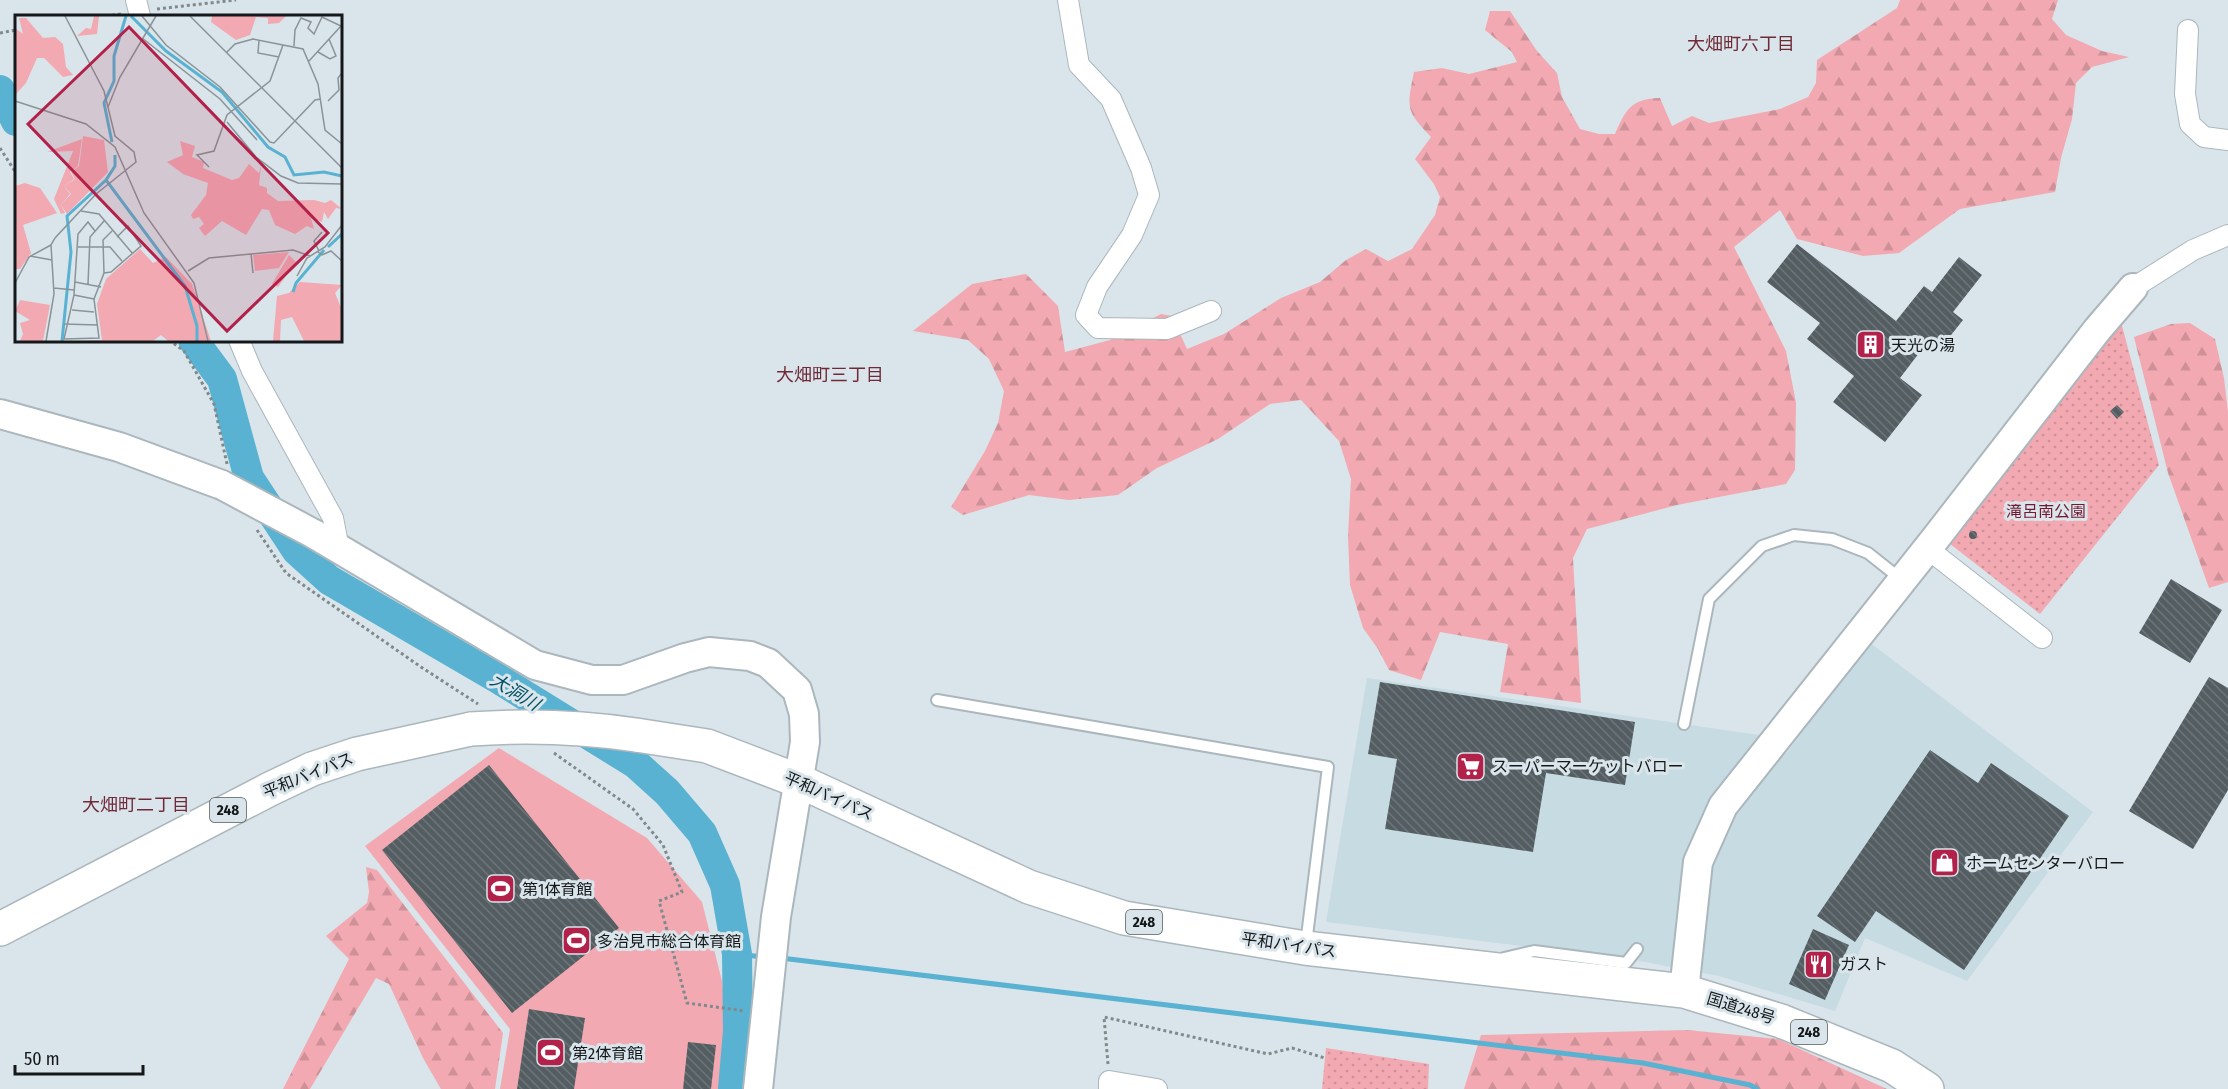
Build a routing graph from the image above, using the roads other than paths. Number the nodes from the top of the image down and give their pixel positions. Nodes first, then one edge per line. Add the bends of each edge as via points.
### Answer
1 (1068, 0) edge
2 (2188, 30) dead end
3 (2228, 140) edge
4 (2228, 235) edge
5 (2133, 288) joint
6 (1211, 311) dead end
7 (240, 342) edge
8 (0, 414) edge
9 (339, 549) junction
10 (1928, 549) junction
11 (1902, 581) junction
12 (2043, 638) dead end
13 (937, 700) dead end
14 (1684, 724) dead end
15 (799, 782) junction
16 (0, 929) edge
17 (1305, 948) junction
18 (1637, 949) dead end
19 (1465, 966) junction
20 (1684, 991) junction
21 (1109, 1085) edge
22 (758, 1089) edge
23 (1157, 1089) edge
24 (1927, 1089) edge

1 - 6 street via 1079,65 1111,99 1149,195 1132,235 1097,287 1086,315 1098,328 1167,329
2 - 3 street via 2185,94 2190,124 2204,136
4 - 5 street via 2193,250
5 - 10 street
7 - 9 street via 333,518
8 - 9 street, bridge via 225,476
9 - 15 street via 535,665 592,680 623,680 708,652 750,656 768,663 797,690 804,714
10 - 11 street
10 - 12 street
11 - 14 lane via 1868,553 1832,539 1794,535 1762,546 1709,599
11 - 20 street via 1723,806 1698,862
13 - 17 lane via 1328,767
15 - 16 highway, 平和バイパス / 248, bridge via 707,746 476,717 312,769
15 - 17 highway, 平和バイパス / 248 via 1029,887 1114,915
15 - 22 street via 776,917
17 - 19 highway, 平和バイパス / 248
18 - 19 lane via 1626,963 1534,951
19 - 20 highway, 平和バイパス / 248
20 - 24 highway, 国道248号 / 248 via 1792,1025 1892,1066
21 - 23 street

